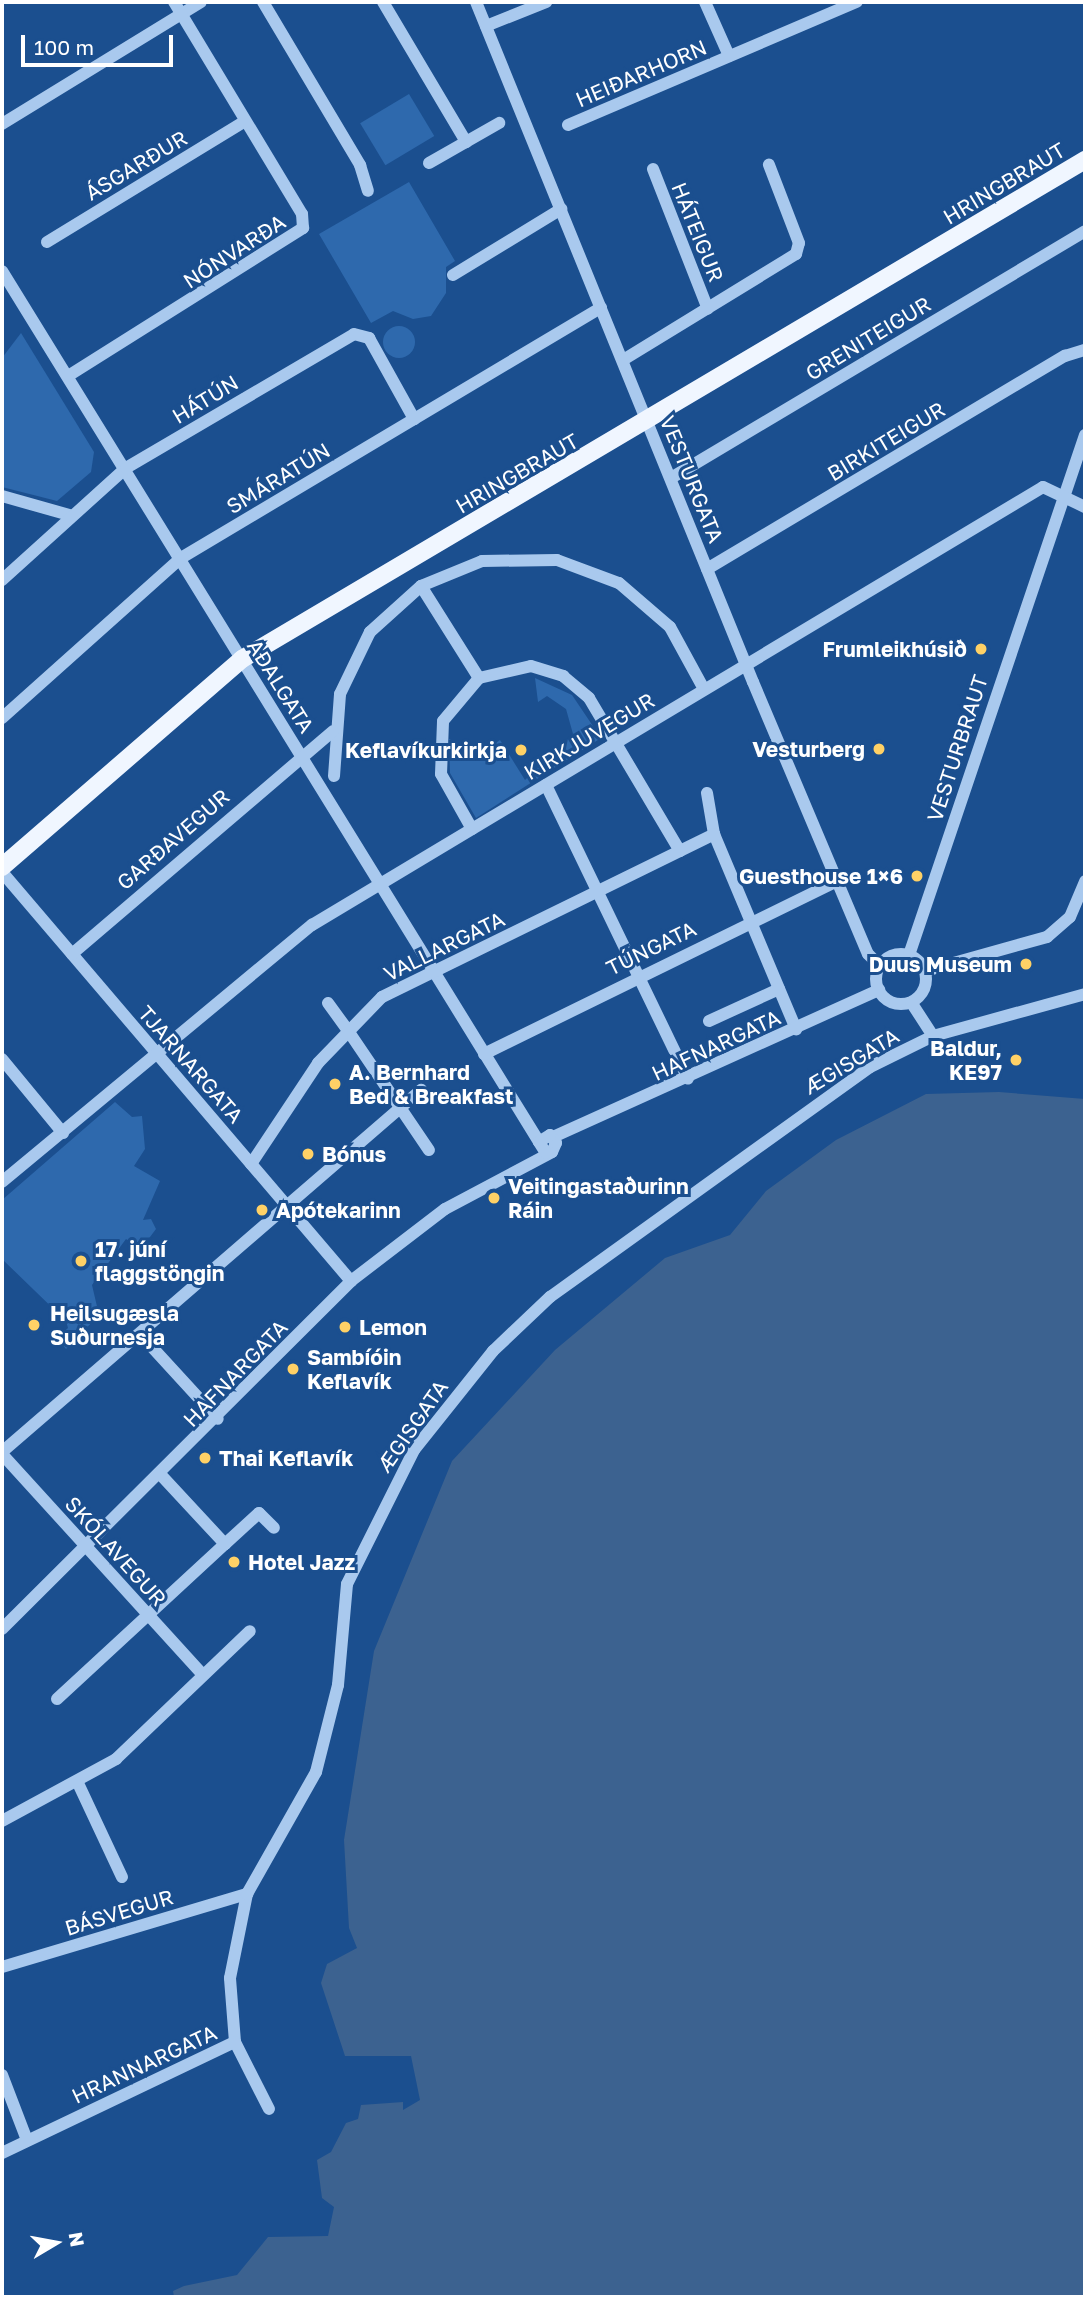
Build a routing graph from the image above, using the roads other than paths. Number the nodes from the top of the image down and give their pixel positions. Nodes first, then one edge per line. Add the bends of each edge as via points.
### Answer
1 (174, 2) edge
2 (201, 2) edge
3 (263, 2) edge
4 (383, 2) edge
5 (476, 2) edge
6 (546, 2) edge
7 (705, 2) edge
8 (857, 2) edge
9 (181, 14) junction
10 (486, 26) junction
11 (729, 57) junction
12 (246, 121) junction
13 (499, 123) dead end
14 (2, 124) edge
15 (568, 125) dead end
16 (466, 142) junction
17 (1085, 160) edge
18 (429, 163) dead end
19 (769, 164) dead end
20 (653, 169) dead end
21 (368, 191) dead end
22 (561, 209) junction
23 (1085, 231) edge
24 (47, 242) dead end
25 (2, 271) edge
26 (453, 275) dead end
27 (13, 288) junction
28 (2, 297) edge
29 (601, 308) junction
30 (708, 309) junction
31 (1085, 350) edge
32 (623, 360) junction
33 (68, 376) junction
34 (414, 419) junction
35 (648, 423) junction
36 (1085, 435) edge
37 (126, 468) junction
38 (671, 478) junction
39 (2, 496) edge
40 (1060, 498) junction
41 (1085, 507) edge
42 (69, 515) junction
43 (181, 558) junction
44 (707, 569) junction
45 (2, 580) edge
46 (421, 586) junction
47 (242, 659) junction
48 (746, 664) junction
49 (479, 678) junction
50 (704, 689) junction
51 (2, 718) edge
52 (333, 731) junction
53 (616, 742) junction
54 (300, 753) junction
55 (334, 776) dead end
56 (545, 785) junction
57 (707, 793) dead end
58 (472, 829) junction
59 (714, 834) junction
60 (680, 851) junction
61 (2, 870) edge
62 (837, 881) junction
63 (1085, 881) edge
64 (380, 884) junction
65 (599, 892) junction
66 (751, 922) junction
67 (72, 954) junction
68 (909, 955) junction
69 (880, 966) junction
70 (432, 969) junction
71 (925, 971) junction
72 (639, 975) junction
73 (779, 989) junction
74 (879, 990) junction
75 (1085, 994) edge
76 (911, 1002) junction
77 (328, 1003) dead end
78 (709, 1021) dead end
79 (796, 1029) junction
80 (349, 1032) junction
81 (933, 1035) junction
82 (484, 1054) junction
83 (159, 1056) junction
84 (2, 1059) edge
85 (688, 1079) junction
86 (421, 1090) dead end
87 (399, 1105) junction
88 (63, 1133) junction
89 (547, 1143) junction
90 (429, 1150) dead end
91 (251, 1164) junction
92 (2, 1182) edge
93 (287, 1206) junction
94 (351, 1281) junction
95 (140, 1334) junction
96 (218, 1419) junction
97 (2, 1453) edge
98 (160, 1474) junction
99 (274, 1528) dead end
100 (225, 1544) junction
101 (88, 1547) junction
102 (148, 1615) junction
103 (2, 1629) edge
104 (250, 1631) dead end
105 (202, 1674) junction
106 (57, 1699) dead end
107 (77, 1781) junction
108 (2, 1821) edge
109 (122, 1877) dead end
110 (247, 1894) junction
111 (2, 1967) edge
112 (235, 2042) junction
113 (2, 2075) edge
114 (269, 2109) dead end
115 (27, 2140) junction
116 (2, 2153) edge

1 - 9 street, NÓNVARÐA
2 - 9 street
3 - 21 street via 360,165
4 - 16 street
5 - 10 street, VESTURGATA
6 - 10 street
7 - 11 street, HEIÐARHORN
8 - 11 street, HEIÐARHORN
9 - 12 street, NÓNVARÐA
9 - 14 street
10 - 22 street, VESTURGATA
11 - 15 street, HEIÐARHORN
12 - 24 street, ÁSGARÐUR
12 - 33 street, NÓNVARÐA via 302,214 301,232
13 - 16 street
16 - 18 street
17 - 35 main road, HRINGBRAUT
19 - 30 street, HÁTEIGUR via 798,250
20 - 30 street, HÁTEIGUR
22 - 26 street
22 - 29 street, VESTURGATA
23 - 38 street, GRENITEIGUR
25 - 27 street, AÐALGATA
27 - 28 street
27 - 33 street, AÐALGATA
29 - 32 street, VESTURGATA
29 - 34 street, SMÁRATÚN
30 - 32 street, HÁTEIGUR
31 - 44 street, BIRKITEIGUR via 1065,356
32 - 35 street, VESTURGATA
33 - 37 street, AÐALGATA
34 - 37 street, HÁTÚN via 369,338 356,333
34 - 43 street, SMÁRATÚN
35 - 38 street, VESTURGATA
35 - 47 main road, HRINGBRAUT
36 - 40 street, VESTURBRAUT
37 - 42 street, HÁTÚN
37 - 43 street, AÐALGATA
38 - 44 street, VESTURGATA
39 - 42 street
40 - 41 street
40 - 48 street, KIRKJUVEGUR via 1043,487
40 - 68 street, VESTURBRAUT
42 - 45 street, HÁTÚN
43 - 47 street, AÐALGATA
43 - 51 street, SMÁRATÚN
44 - 48 street, VESTURGATA
46 - 49 street
46 - 50 street via 500,558 540,557 589,569 659,614
46 - 52 street via 361,646 340,694
47 - 54 street, AÐALGATA
47 - 61 main road, HRINGBRAUT
48 - 50 street, KIRKJUVEGUR
48 - 62 street, VESTURGATA
49 - 53 street via 520,666 563,676 589,698
49 - 58 street via 452,704 438,742 445,783
50 - 53 street, KIRKJUVEGUR
52 - 54 street, GARÐAVEGUR
52 - 55 street
53 - 56 street, KIRKJUVEGUR
53 - 60 street
54 - 64 street, AÐALGATA
54 - 67 street, GARÐAVEGUR
56 - 58 street, KIRKJUVEGUR
56 - 65 street
57 - 59 street
58 - 64 street, KIRKJUVEGUR
59 - 60 street, VALLARGATA
59 - 66 street
60 - 65 street, VALLARGATA
61 - 67 street, TJARNARGATA
62 - 66 street, TÚNGATA
62 - 69 street, VESTURGATA via 868,954
63 - 71 street via 1070,917 1047,937
64 - 70 street, AÐALGATA
64 - 83 street, KIRKJUVEGUR via 312,925
65 - 70 street, VALLARGATA
65 - 72 street
66 - 72 street, TÚNGATA
66 - 73 street
67 - 83 street, TJARNARGATA
68 - 69 street via 895,954
68 - 71 street
69 - 74 street
70 - 80 street, VALLARGATA via 382,997
70 - 82 street, AÐALGATA
71 - 76 street via 923,991
72 - 82 street, TÚNGATA
72 - 85 street
73 - 78 street, HAFNARGATA
73 - 79 street
74 - 76 street via 891,1001
74 - 79 street, HAFNARGATA
75 - 81 street, ÆGISGATA
76 - 81 street, ÆGISGATA
77 - 80 street
79 - 85 street, HAFNARGATA
80 - 87 street
80 - 91 street, VALLARGATA
81 - 110 street, ÆGISGATA via 870,1067 609,1252 526,1320 447,1406 384,1502 347,1584 338,1685 323,1749
82 - 89 street, AÐALGATA via 527,1123
83 - 88 street, KIRKJUVEGUR
83 - 91 street, TJARNARGATA
84 - 88 street
85 - 89 street, HAFNARGATA
86 - 87 street
87 - 90 street
87 - 93 street
88 - 92 street, KIRKJUVEGUR
89 - 94 street, HAFNARGATA via 516,1168 445,1209
91 - 93 street, TJARNARGATA
93 - 94 street, TJARNARGATA
93 - 95 street
94 - 96 street, HAFNARGATA
95 - 96 street
95 - 97 street
96 - 98 street, HAFNARGATA
97 - 101 street, SKÓLAVEGUR
98 - 100 street
98 - 101 street, HAFNARGATA
99 - 100 street via 259,1513
100 - 102 street
101 - 102 street, SKÓLAVEGUR
101 - 103 street, HAFNARGATA
102 - 105 street, SKÓLAVEGUR
102 - 106 street
104 - 105 street
105 - 107 street via 116,1759
107 - 108 street
107 - 109 street
110 - 111 street, BÁSVEGUR
110 - 112 street, ÆGISGATA via 230,1978
112 - 114 street, HRANNARGATA
112 - 115 street, HRANNARGATA
113 - 115 street
115 - 116 street, HRANNARGATA

